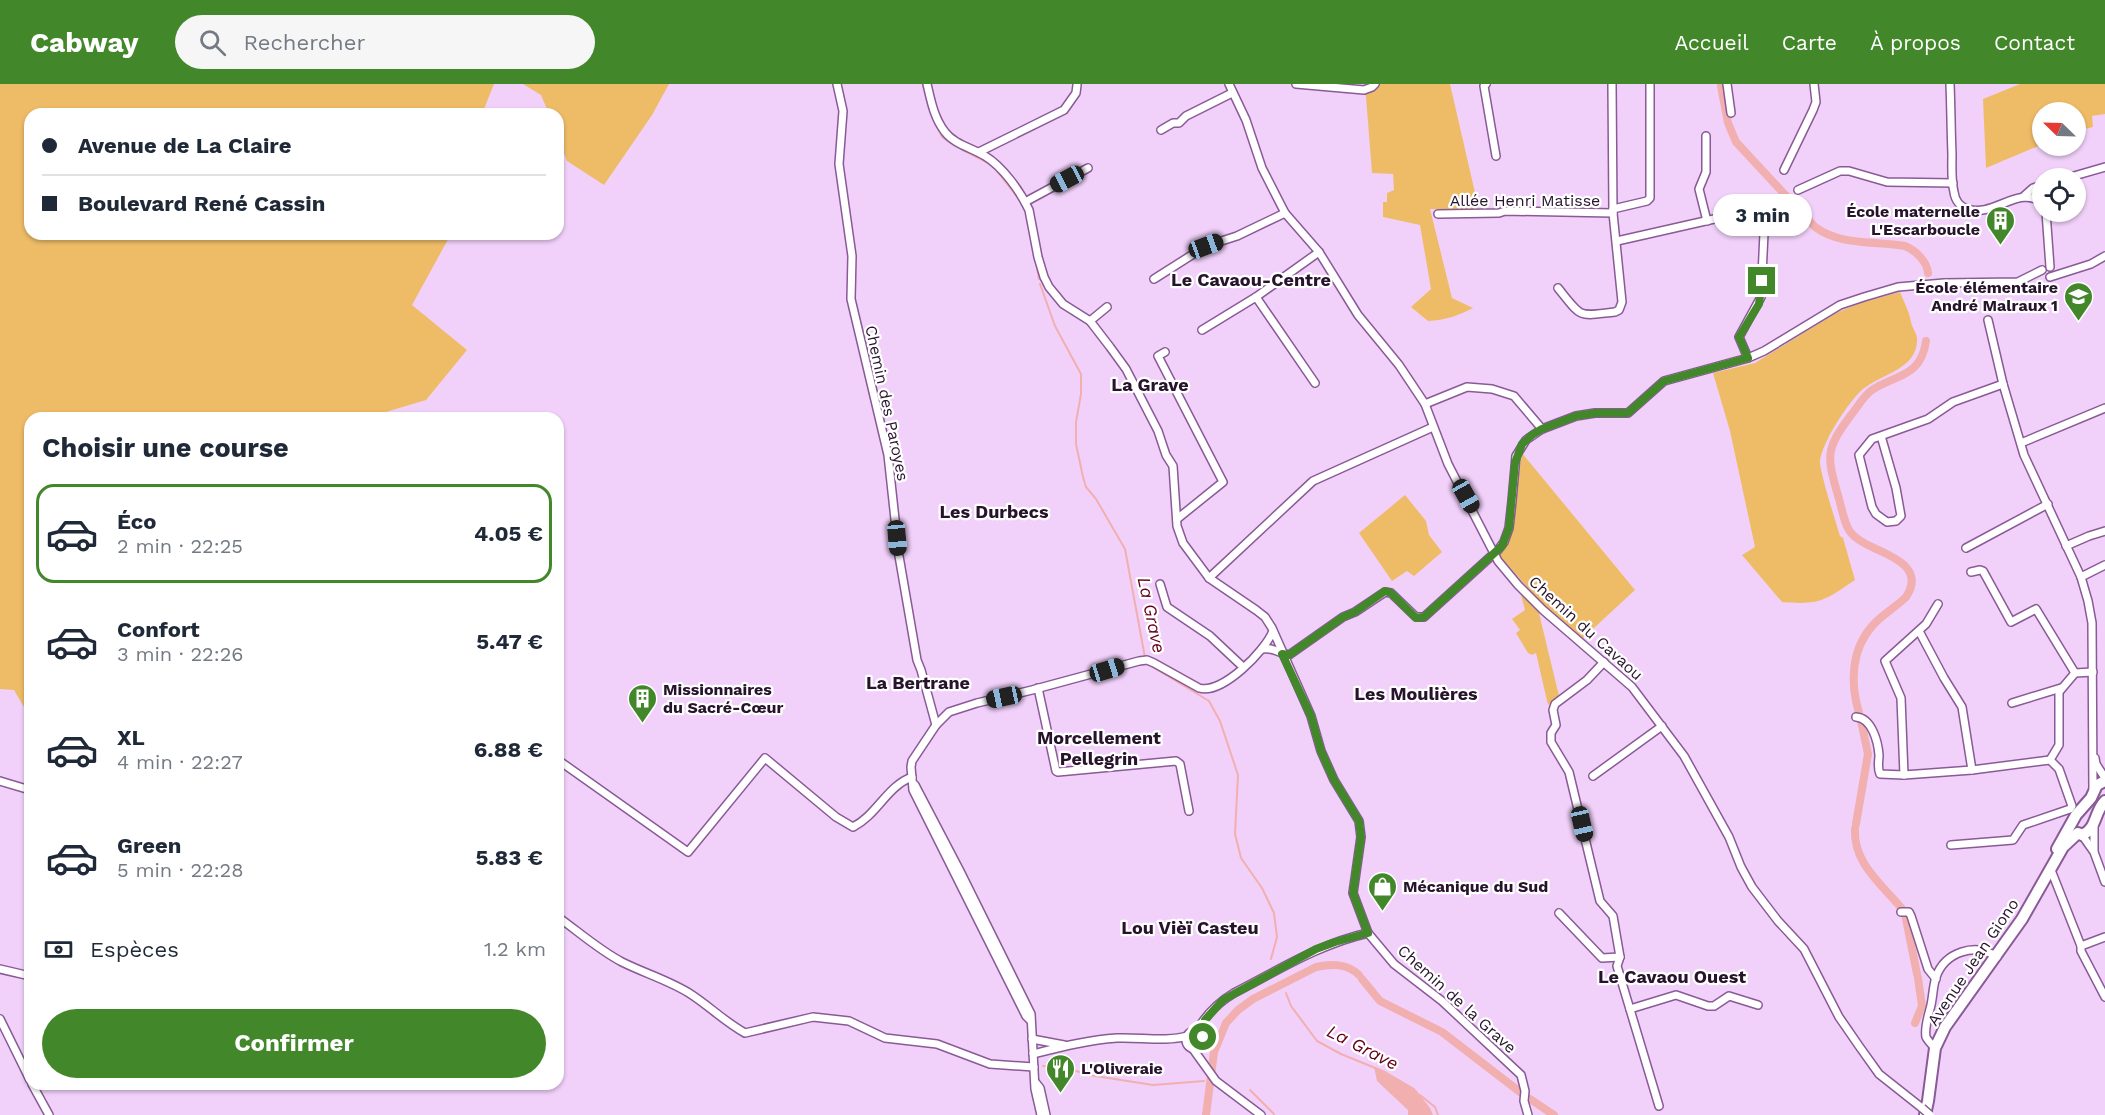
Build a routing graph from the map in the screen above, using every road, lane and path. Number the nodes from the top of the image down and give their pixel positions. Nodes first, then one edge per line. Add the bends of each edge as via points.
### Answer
1 (837, 84) edge
2 (927, 84) edge
3 (1229, 84) edge
4 (1296, 84) edge
5 (1375, 84) edge
6 (1486, 84) edge
7 (1612, 84) edge
8 (1650, 84) edge
9 (1727, 84) edge
10 (1814, 84) edge
11 (1950, 84) edge
12 (1077, 85) edge
13 (1314, 85) edge
14 (1364, 87) edge
15 (1232, 93) junction
16 (1731, 113) dead end
17 (1161, 130) dead end
18 (1706, 136) dead end
19 (979, 153) junction
20 (1496, 156) dead end
21 (2105, 167) edge
22 (1088, 168) dead end
23 (1784, 170) dead end
24 (2086, 172) edge
25 (1953, 183) junction
26 (2032, 189) edge
27 (1798, 190) dead end
28 (2024, 196) junction
29 (2032, 198) edge
30 (1025, 202) junction
31 (1613, 211) junction
32 (1285, 213) junction
33 (1438, 214) dead end
34 (1707, 221) junction
35 (2046, 222) edge
36 (1617, 241) junction
37 (1319, 252) junction
38 (2105, 256) edge
39 (2047, 271) junction
40 (1154, 279) dead end
41 (1558, 288) dead end
42 (1256, 297) junction
43 (1107, 307) dead end
44 (1988, 320) dead end
45 (1090, 321) junction
46 (1202, 330) dead end
47 (1165, 352) dead end
48 (1748, 358) junction
49 (1316, 383) dead end
50 (2003, 384) junction
51 (1425, 404) junction
52 (2105, 408) edge
53 (1433, 427) junction
54 (1542, 429) junction
55 (1881, 436) junction
56 (2021, 443) junction
57 (2048, 504) junction
58 (1177, 519) junction
59 (2105, 531) edge
60 (2066, 546) junction
61 (1966, 548) dead end
62 (1494, 553) junction
63 (2105, 565) edge
64 (1971, 572) dead end
65 (2081, 577) junction
66 (1209, 578) junction
67 (1160, 585) dead end
68 (1938, 604) dead end
69 (1273, 631) junction
70 (1919, 631) junction
71 (1262, 649) junction
72 (1282, 654) junction
73 (1604, 662) junction
74 (1243, 667) junction
75 (2093, 672) junction
76 (2075, 673) junction
77 (2063, 687) junction
78 (1038, 688) junction
79 (2012, 703) dead end
80 (1859, 717) dead end
81 (936, 725) junction
82 (1662, 726) junction
83 (2094, 750) junction
84 (2050, 760) junction
85 (564, 764) edge
86 (1972, 770) junction
87 (1904, 775) junction
88 (1593, 776) dead end
89 (2105, 779) edge
90 (912, 780) junction
91 (0, 782) edge
92 (24, 788) edge
93 (2093, 793) junction
94 (2105, 801) edge
95 (1189, 811) dead end
96 (2071, 822) junction
97 (2094, 826) junction
98 (2080, 834) junction
99 (1951, 845) dead end
100 (2094, 852) junction
101 (2051, 870) junction
102 (2105, 882) edge
103 (2034, 898) junction
104 (1903, 912) dead end
105 (1560, 913) dead end
106 (564, 922) edge
107 (1368, 933) junction
108 (2105, 937) edge
109 (2081, 946) junction
110 (1620, 957) junction
111 (1997, 957) junction
112 (0, 969) edge
113 (24, 975) edge
114 (1936, 979) junction
115 (2105, 997) edge
116 (1758, 1005) dead end
117 (1630, 1009) junction
118 (0, 1018) edge
119 (1199, 1033) junction
120 (1188, 1036) junction
121 (1032, 1039) junction
122 (1176, 1039) junction
123 (1066, 1045) junction
124 (1194, 1047) junction
125 (1935, 1048) junction
126 (1033, 1054) junction
127 (1034, 1067) junction
128 (24, 1068) edge
129 (1036, 1083) junction
130 (35, 1090) edge
131 (1659, 1106) dead end
132 (1924, 1113) edge
133 (49, 1115) edge
134 (1041, 1115) edge
135 (1046, 1115) edge
136 (1261, 1115) edge
137 (1528, 1115) edge
138 (1930, 1115) edge

1 - 81 street, Chemin des Paroyes via 843,111 839,164 852,256 851,298 888,455 916,660
2 - 19 street, Chemin de la Grave via 933,109 946,133
3 - 15 street, Chemin du Cavaou
4 - 13 street
5 - 14 street
6 - 20 street
7 - 31 street
8 - 31 street, Allée Henri Matisse via 1650,198
9 - 16 street
10 - 23 street via 1816,102
11 - 25 street
12 - 19 street via 1064,110
13 - 14 street
15 - 17 street
15 - 32 street, Chemin du Cavaou
18 - 34 street via 1706,172 1700,189
19 - 30 street, Chemin de la Grave via 1005,175
21 - 24 street
22 - 30 street
25 - 27 street via 1887,182 1840,171
25 - 28 street via 1956,200 1970,210
26 - 28 street
28 - 29 street
30 - 45 street, Chemin de la Grave via 1049,287 1063,304
31 - 33 street, Allée Henri Matisse
31 - 36 street
32 - 37 street, Chemin du Cavaou
32 - 40 street via 1206,246
34 - 36 street
34 - 48 street via 1745,212 1757,217 1764,233 1761,297 1739,337
35 - 39 street
36 - 41 street via 1622,302 1619,310 1579,314
37 - 42 street
37 - 51 street, Chemin du Cavaou via 1358,315
38 - 39 street via 2065,272
39 - 48 street via 2018,282 1944,283 1887,290 1840,305
42 - 46 street
42 - 49 street
43 - 45 street
44 - 50 street
45 - 58 street, Chemin de la Grave via 1126,369 1158,431 1173,466
47 - 58 street via 1158,356 1223,482
48 - 54 street via 1664,381 1628,413 1576,416
50 - 55 street via 1953,402 1928,419
50 - 56 street
51 - 53 street, Chemin du Cavaou
51 - 54 street via 1467,387 1492,389 1514,396
52 - 56 street
53 - 62 street, Chemin du Cavaou
53 - 66 street via 1313,481
54 - 62 street via 1522,444 1516,456 1509,528 1502,546
55 - 55 street via 1872,439 1860,459 1875,514 1887,522 1896,521 1901,516
56 - 57 street
57 - 60 street
57 - 61 street
58 - 66 street, Chemin de la Grave via 1183,543
59 - 60 street
60 - 65 street
62 - 72 street via 1424,617 1416,618 1385,591 1289,655
62 - 73 street, Chemin du Cavaou via 1543,610
63 - 65 street
64 - 76 street via 1983,572 2011,622 2036,609
65 - 75 street via 2092,623
66 - 69 street, Chemin de la Grave via 1265,617
67 - 74 street via 1167,607 1210,636
68 - 70 street
69 - 71 street
69 - 72 street, Chemin de la Grave
70 - 86 street via 1962,707
70 - 87 street via 1885,661 1901,698
71 - 72 street via 1276,649
71 - 74 street
72 - 107 street, Chemin de la Grave via 1311,716 1334,780 1359,821 1361,837 1353,893
73 - 82 street, Chemin du Cavaou via 1632,687
73 - 110 street via 1555,704 1552,710 1556,725 1551,742 1569,772 1600,901 1613,916
74 - 78 street via 1219,687 1205,690 1147,660
75 - 76 street
75 - 83 street
76 - 77 street
77 - 79 street
77 - 84 street via 2059,692 2059,744
78 - 81 street via 954,710
78 - 95 street via 1056,771 1176,761 1180,764
80 - 87 street via 1873,732 1880,774
81 - 90 street via 912,761
82 - 88 street
82 - 132 street, Chemin du Cavaou via 1705,792 1752,887 1804,949 1839,1017 1878,1074
83 - 89 street via 2096,764
83 - 93 street
84 - 86 street
84 - 99 street via 2059,770 2070,808 2023,825 2013,840
85 - 90 street via 688,852 765,758 836,817 853,826 900,781
86 - 87 street
89 - 93 street, Avenue Jean Giono
90 - 121 street via 1031,1014
91 - 92 street
93 - 96 street, Avenue Jean Giono
94 - 97 street, Avenue Jean Giono
96 - 98 street
96 - 103 street, Avenue Jean Giono
97 - 98 street, Avenue Jean Giono
97 - 100 street
98 - 100 street
98 - 101 street, Avenue Jean Giono via 2063,848
100 - 102 street
101 - 103 street, Avenue Jean Giono
101 - 109 street
103 - 111 street, Avenue Jean Giono
104 - 114 street via 1911,915 1928,969
105 - 110 street via 1602,958
106 - 127 street via 621,961 690,994 745,1033 813,1017 849,1021 885,1038 937,1044 990,1064
107 - 119 street via 1306,954 1223,1000
107 - 137 street, Chemin de la Grave via 1394,964 1442,1001 1521,1075
108 - 109 street
109 - 115 street
110 - 117 street via 1617,966
111 - 114 street via 1984,950 1963,951 1947,961
111 - 125 street, Avenue Jean Giono via 1945,1027
112 - 113 street
114 - 125 street via 1926,1036
116 - 117 street via 1729,996 1708,1006 1676,995
117 - 131 street
118 - 128 street
119 - 120 street
119 - 124 street via 1204,1040
120 - 122 street
120 - 124 street
121 - 123 street
121 - 126 street
122 - 123 street via 1117,1038
122 - 124 street
123 - 126 street
124 - 136 street via 1216,1081
125 - 132 street, Avenue Jean Giono
126 - 127 street
127 - 129 street
129 - 134 street
129 - 135 street
130 - 133 street
132 - 138 street, Chemin du Cavaou, bridge

